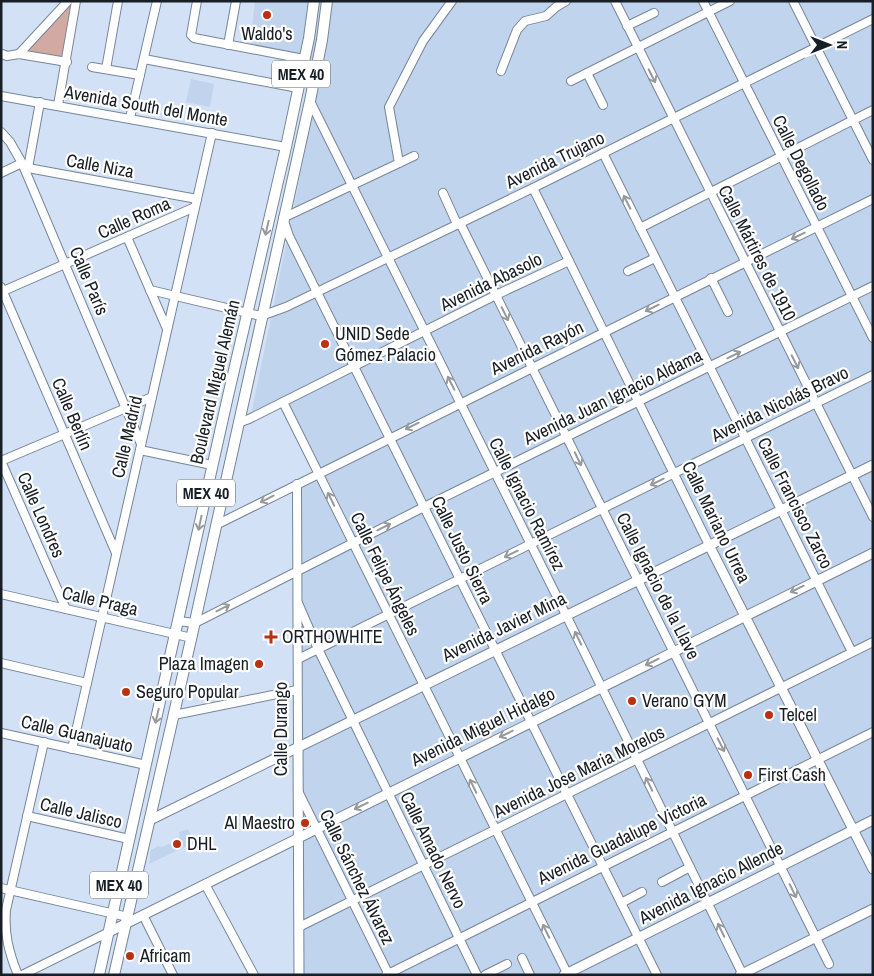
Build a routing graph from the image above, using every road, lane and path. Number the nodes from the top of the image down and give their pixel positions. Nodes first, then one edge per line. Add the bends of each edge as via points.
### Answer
1 (68, 1) edge
2 (76, 1) edge
3 (118, 1) edge
4 (157, 1) edge
5 (197, 1) edge
6 (236, 1) edge
7 (314, 1) edge
8 (327, 1) edge
9 (452, 1) edge
10 (566, 1) edge
11 (615, 1) edge
12 (703, 1) edge
13 (730, 1) edge
14 (793, 1) edge
15 (708, 12) junction
16 (654, 13) dead end
17 (873, 19) edge
18 (627, 26) junction
19 (228, 45) junction
20 (638, 47) junction
21 (816, 47) junction
22 (2, 54) edge
23 (19, 54) junction
24 (144, 59) junction
25 (304, 59) junction
26 (67, 62) junction
27 (92, 67) dead end
28 (106, 69) junction
29 (501, 71) dead end
30 (587, 72) junction
31 (140, 75) junction
32 (571, 81) dead end
33 (744, 83) junction
34 (298, 88) junction
35 (1, 96) edge
36 (310, 101) junction
37 (40, 102) junction
38 (58, 105) junction
39 (603, 106) dead end
40 (873, 110) edge
41 (130, 118) junction
42 (673, 118) junction
43 (852, 120) junction
44 (1, 132) edge
45 (212, 133) junction
46 (286, 147) junction
47 (299, 148) junction
48 (603, 153) junction
49 (414, 156) dead end
50 (781, 156) junction
51 (873, 160) edge
52 (399, 163) junction
53 (25, 166) junction
54 (1, 173) edge
55 (280, 174) junction
56 (352, 185) junction
57 (533, 188) junction
58 (443, 193) dead end
59 (711, 193) junction
60 (873, 199) edge
61 (196, 203) junction
62 (283, 218) junction
63 (458, 224) junction
64 (817, 226) junction
65 (640, 228) junction
66 (127, 237) junction
67 (388, 258) junction
68 (655, 258) junction
69 (569, 261) junction
70 (745, 262) junction
71 (66, 264) junction
72 (628, 271) dead end
73 (712, 278) junction
74 (873, 286) edge
75 (2, 290) edge
76 (150, 290) junction
77 (317, 292) junction
78 (496, 295) junction
79 (175, 296) junction
80 (674, 296) junction
81 (852, 296) junction
82 (728, 312) dead end
83 (247, 313) junction
84 (261, 316) junction
85 (167, 330) junction
86 (424, 331) junction
87 (604, 331) junction
88 (780, 332) junction
89 (873, 338) edge
90 (354, 366) junction
91 (710, 366) junction
92 (532, 367) junction
93 (873, 375) edge
94 (152, 397) junction
95 (283, 402) junction
96 (460, 402) junction
97 (638, 402) junction
98 (816, 403) junction
99 (125, 407) junction
100 (238, 423) junction
101 (64, 433) junction
102 (567, 437) junction
103 (390, 438) junction
104 (745, 438) junction
105 (140, 448) junction
106 (1, 461) edge
107 (873, 465) edge
108 (212, 466) junction
109 (495, 472) junction
110 (318, 473) junction
111 (674, 473) junction
112 (852, 475) junction
113 (297, 484) junction
114 (424, 507) junction
115 (602, 508) junction
116 (781, 510) junction
117 (873, 518) edge
118 (216, 525) junction
119 (353, 543) junction
120 (531, 544) junction
121 (709, 545) junction
122 (116, 553) junction
123 (873, 553) edge
124 (298, 570) junction
125 (460, 579) junction
126 (638, 580) junction
127 (816, 580) junction
128 (1, 594) edge
129 (298, 603) junction
130 (66, 609) junction
131 (388, 614) junction
132 (566, 615) junction
133 (745, 616) junction
134 (102, 617) junction
135 (178, 621) junction
136 (195, 623) junction
137 (175, 634) junction
138 (192, 638) junction
139 (873, 642) edge
140 (318, 649) junction
141 (495, 650) junction
142 (674, 651) junction
143 (852, 652) junction
144 (298, 659) junction
145 (1, 663) edge
146 (86, 683) junction
147 (423, 685) junction
148 (602, 687) junction
149 (781, 688) junction
150 (297, 690) junction
151 (174, 715) junction
152 (352, 719) junction
153 (531, 722) junction
154 (710, 724) junction
155 (873, 732) edge
156 (1, 733) edge
157 (44, 742) junction
158 (298, 746) junction
159 (72, 749) junction
160 (459, 758) junction
161 (817, 759) junction
162 (637, 760) junction
163 (146, 765) junction
164 (298, 792) junction
165 (388, 793) junction
166 (567, 795) junction
167 (745, 795) junction
168 (27, 816) junction
169 (150, 820) junction
170 (873, 820) edge
171 (316, 828) junction
172 (496, 830) junction
173 (853, 830) junction
174 (672, 831) junction
175 (298, 837) junction
176 (129, 839) junction
177 (424, 865) junction
178 (602, 866) junction
179 (781, 866) junction
180 (690, 867) junction
181 (873, 870) edge
182 (662, 882) dead end
183 (206, 884) junction
184 (1, 888) edge
185 (10, 890) junction
186 (642, 892) dead end
187 (352, 901) junction
188 (531, 901) junction
189 (621, 903) junction
190 (708, 903) junction
191 (871, 911) edge
192 (113, 914) junction
193 (143, 915) junction
194 (127, 920) junction
195 (299, 927) junction
196 (108, 932) junction
197 (816, 937) junction
198 (459, 938) junction
199 (638, 938) junction
200 (522, 958) dead end
201 (507, 964) dead end
202 (829, 964) dead end
203 (388, 974) edge
204 (566, 974) edge
205 (742, 974) edge
206 (18, 975) edge
207 (22, 975) edge
208 (99, 975) edge
209 (114, 975) edge
210 (173, 975) edge
211 (254, 975) edge
212 (299, 975) edge
213 (477, 975) edge
214 (485, 975) edge
215 (530, 975) edge
216 (657, 975) edge

1 - 23 street
2 - 26 street
3 - 28 street
4 - 24 street
5 - 19 street via 192,37
6 - 19 street
7 - 25 highway, Boulevard Miguel Alemán / MEX 40
8 - 36 highway, Boulevard Miguel Alemán / MEX 40
9 - 52 street via 423,41 389,107
10 - 29 street via 540,19 526,20 517,30
11 - 18 street, Calle Mártires de 1910
12 - 15 street, Calle Degollado
13 - 15 street
14 - 21 street
15 - 20 street
15 - 33 street, Calle Degollado
16 - 18 street
17 - 21 street, Avenida Trujano
18 - 20 street, Calle Mártires de 1910
19 - 25 street
20 - 30 street
20 -> 42 street, Calle Mártires de 1910
21 - 33 street, Avenida Trujano
21 - 43 street
22 - 23 street
23 - 26 street
24 - 31 street
24 - 34 street
25 - 34 highway, Boulevard Miguel Alemán / MEX 40
26 - 38 street
27 - 28 street
28 - 31 street
30 - 32 street
30 - 39 street
31 - 41 street
33 - 42 street, Avenida Trujano
33 - 50 street, Calle Degollado
34 - 46 highway, Boulevard Miguel Alemán / MEX 40
34 - 47 highway via 303,105 296,140
35 - 37 street, Avenida South del Monte
36 - 47 highway, Boulevard Miguel Alemán / MEX 40
36 - 56 street, Calle Ignacio Ramírez
37 - 38 street, Avenida South del Monte
37 - 53 street
38 - 41 street, Avenida South del Monte
40 - 43 street
41 - 45 street, Avenida South del Monte
42 - 48 street, Avenida Trujano
42 - 59 street, Calle Mártires de 1910
43 - 50 street
43 - 51 street
44 - 53 street, Calle París
45 - 46 street, Avenida South del Monte
45 - 61 street, Calle Madrid
46 - 55 highway, Boulevard Miguel Alemán / MEX 40
47 - 62 highway, Boulevard Miguel Alemán / MEX 40
48 - 57 street, Avenida Trujano
65 -> 48 street, Calle Francisco Zarco
49 - 52 street
50 - 59 street
50 - 64 street, Calle Degollado
52 - 56 street
53 - 54 street
53 - 61 street, Calle Niza
53 - 71 street, Calle París
55 - 62 highway via 282,184 278,213
55 -> 83 highway, Boulevard Miguel Alemán / MEX 40
56 - 62 street
56 - 67 street, Calle Ignacio Ramírez
57 - 63 street, Avenida Trujano
57 - 69 street, Calle Mariano Urrea
58 - 63 street, Calle Ignacio de la Llave
59 - 65 street
59 - 70 street, Calle Mártires de 1910
60 - 64 street, Avenida Rayón
61 - 66 street, Calle Roma
61 - 79 street, Calle Madrid
62 - 77 street, Calle Justo Sierra
62 - 84 highway, Boulevard Miguel Alemán / MEX 40
63 - 67 street, Avenida Trujano
63 - 78 street, Calle Ignacio de la Llave
64 -> 70 street, Avenida Rayón
64 - 81 street, Calle Degollado
65 - 68 street, Calle Francisco Zarco
66 - 71 street, Calle Roma
66 - 76 street
67 - 77 street, Avenida Trujano
67 - 86 street, Calle Ignacio Ramírez
68 - 72 street
68 - 80 street, Calle Francisco Zarco
69 - 78 street, Avenida Abasolo
69 - 87 street, Calle Mariano Urrea
70 - 73 street, Avenida Rayón
70 - 88 street, Calle Mártires de 1910
71 - 75 street, Calle Roma
71 - 99 street, Calle París
73 - 80 street, Avenida Rayón
73 - 82 street
74 - 81 street, Avenida Juan Ignacio Aldama
75 - 101 street, Calle Berlín
76 - 79 street
76 - 85 street
77 - 84 street, Avenida Trujano
77 - 90 street, Calle Justo Sierra
78 - 86 street, Avenida Abasolo
78 -> 92 street, Calle Ignacio de la Llave
79 - 83 street
79 - 85 street, Calle Madrid
80 -> 87 street, Avenida Rayón
80 - 91 street, Calle Francisco Zarco
81 - 88 street, Avenida Juan Ignacio Aldama
81 - 89 street, Calle Degollado
83 - 84 street
83 - 108 highway, Boulevard Miguel Alemán / MEX 40
84 - 100 highway, Boulevard Miguel Alemán / MEX 40
85 - 94 street, Calle Madrid
86 - 90 street, Avenida Abasolo
96 -> 86 street, Calle Ignacio Ramírez
87 - 92 street, Avenida Rayón
87 - 97 street, Calle Mariano Urrea
91 -> 88 street, Avenida Juan Ignacio Aldama
88 -> 98 street, Calle Mártires de 1910
90 - 95 street, Avenida Abasolo
90 - 103 street, Calle Justo Sierra
91 - 97 street, Avenida Juan Ignacio Aldama
91 - 104 street, Calle Francisco Zarco
92 - 96 street, Avenida Rayón
92 - 102 street, Calle Ignacio de la Llave
93 - 98 street, Avenida Nicolás Bravo
94 - 99 street
94 - 105 street, Calle Madrid
95 - 100 street, Avenida Abasolo
95 - 110 street, Calle Felipe Ángeles
96 -> 103 street, Avenida Rayón
96 - 109 street, Calle Ignacio Ramírez
97 - 102 street, Avenida Juan Ignacio Aldama
97 - 111 street, Calle Mariano Urrea
98 - 104 street, Avenida Nicolás Bravo
98 - 112 street, Calle Mártires de 1910
99 - 101 street
99 - 105 street, Calle París
100 - 118 highway, Boulevard Miguel Alemán / MEX 40
101 - 106 street
101 - 122 street, Calle Berlín
102 - 109 street, Avenida Juan Ignacio Aldama
102 -> 115 street, Calle Ignacio de la Llave
103 - 110 street, Avenida Rayón
103 - 114 street, Calle Justo Sierra
104 - 111 street, Avenida Nicolás Bravo
104 - 116 street, Calle Francisco Zarco
105 - 108 street
105 - 122 street, Calle Madrid
106 - 130 street, Calle Londres
107 - 112 main road, Avenida Javier Mina
108 -> 135 highway, Boulevard Miguel Alemán / MEX 40
109 - 114 street, Avenida Juan Ignacio Aldama
109 - 120 street, Calle Ignacio Ramírez
110 - 113 street, Avenida Rayón
119 -> 110 street, Calle Felipe Ángeles
111 -> 115 street, Avenida Nicolás Bravo
111 - 121 street, Calle Mariano Urrea
112 - 116 main road, Avenida Javier Mina
112 - 117 street, Calle Mártires de 1910
113 -> 118 street, Avenida Rayón
113 - 124 street, Calle Durango
119 -> 114 street, Avenida Juan Ignacio Aldama
114 - 125 street, Calle Justo Sierra
115 - 120 street, Avenida Nicolás Bravo
115 - 126 street, Calle Ignacio de la Llave
116 - 121 main road, Avenida Javier Mina
116 - 127 street, Calle Francisco Zarco
118 - 136 highway, Boulevard Miguel Alemán / MEX 40
119 - 124 street, Avenida Juan Ignacio Aldama
119 - 131 street, Calle Felipe Ángeles
120 -> 125 street, Avenida Nicolás Bravo
120 - 132 street, Calle Ignacio Ramírez
121 - 126 main road, Avenida Javier Mina
121 - 133 main road, Calle Mariano Urrea
122 - 134 street, Calle Madrid
123 - 127 main road, Avenida Miguel Hidalgo
124 - 129 street, Calle Durango
136 -> 124 street, Avenida Juan Ignacio Aldama
125 - 131 street, Avenida Nicolás Bravo
125 - 141 street, Calle Justo Sierra
126 - 132 main road, Avenida Javier Mina
126 - 142 street, Calle Ignacio de la Llave
127 -> 133 main road, Avenida Miguel Hidalgo
127 - 143 street, Calle Francisco Zarco
128 - 130 street, Calle Praga
129 - 140 street, Calle Amado Nervo
129 - 144 street, Calle Durango
130 - 134 street, Calle Praga
131 - 140 street, Avenida Nicolás Bravo
131 - 147 street, Calle Felipe Ángeles
132 - 141 main road, Avenida Javier Mina
148 -> 132 street, Calle Ignacio Ramírez
133 - 142 main road, Avenida Miguel Hidalgo
133 - 149 main road, Calle Mariano Urrea
134 - 137 street, Calle Praga
134 - 146 street, Calle Madrid
135 - 136 street
135 - 137 highway, Boulevard Miguel Alemán / MEX 40
136 - 138 highway, Boulevard Miguel Alemán / MEX 40
137 - 138 street, Calle Praga
137 -> 163 highway, Boulevard Miguel Alemán / MEX 40
138 - 151 highway, Boulevard Miguel Alemán / MEX 40
139 - 143 street, Avenida Jose Maria Morelos
140 - 144 street, Avenida Nicolás Bravo
140 - 152 street, Calle Amado Nervo
141 - 147 main road, Avenida Javier Mina
141 - 153 street, Calle Justo Sierra
142 -> 148 main road, Avenida Miguel Hidalgo
142 - 154 street, Calle Ignacio de la Llave
143 - 149 street, Avenida Jose Maria Morelos
144 - 150 street, Calle Durango
145 - 146 street
146 - 159 street, Calle Madrid
147 - 152 main road, Avenida Javier Mina
147 - 160 street, Calle Felipe Ángeles
148 - 153 main road, Avenida Miguel Hidalgo
148 - 162 street, Calle Ignacio Ramírez
149 - 154 street, Avenida Jose Maria Morelos
149 - 161 main road, Calle Mariano Urrea
150 - 151 street
150 - 158 street, Calle Durango
151 - 169 highway, Boulevard Miguel Alemán / MEX 40
152 - 158 main road, Avenida Javier Mina
152 - 165 street, Calle Amado Nervo
153 -> 160 main road, Avenida Miguel Hidalgo
153 - 166 street, Calle Justo Sierra
154 - 162 street, Avenida Jose Maria Morelos
154 -> 167 street, Calle Ignacio de la Llave
155 - 161 street, Avenida Guadalupe Victoria
156 - 157 street, Calle Guanajuato
157 - 159 street, Calle Guanajuato
157 - 168 street
158 - 164 main road, Calle Durango
158 - 169 main road, Avenida Javier Mina
159 - 163 street, Calle Guanajuato
160 - 165 main road, Avenida Miguel Hidalgo
172 -> 160 street, Calle Felipe Ángeles
161 - 167 street, Avenida Guadalupe Victoria
161 - 173 main road, Calle Mariano Urrea
162 - 166 street, Avenida Jose Maria Morelos
174 -> 162 street, Calle Ignacio Ramírez
163 - 169 highway via 144,810
163 - 176 highway, Boulevard Miguel Alemán / MEX 40
164 - 171 street, Calle Sánchez Álvarez
164 - 175 main road, Calle Durango
165 -> 171 main road, Avenida Miguel Hidalgo
165 - 177 street, Calle Amado Nervo
166 - 172 street, Avenida Jose Maria Morelos
166 - 178 street, Calle Justo Sierra
167 - 174 street, Avenida Guadalupe Victoria
167 - 179 street, Calle Ignacio de la Llave
168 - 176 street, Calle Jalisco
168 - 185 street
169 - 194 highway, Boulevard Miguel Alemán / MEX 40
170 - 173 main road, Avenida Ignacio Allende
171 - 175 main road, Avenida Miguel Hidalgo
171 - 187 street, Calle Sánchez Álvarez
172 - 177 street, Avenida Jose Maria Morelos
172 - 188 street, Calle Felipe Ángeles
173 - 179 main road, Avenida Ignacio Allende
173 - 181 main road, Calle Mariano Urrea
174 - 178 street, Avenida Guadalupe Victoria
174 - 180 street, Calle Ignacio Ramírez
175 - 183 main road, Avenida Miguel Hidalgo
175 - 195 main road, Calle Durango
176 - 192 highway, Boulevard Miguel Alemán / MEX 40
177 - 187 street, Avenida Jose Maria Morelos
177 - 198 street, Calle Amado Nervo
178 - 188 street, Avenida Guadalupe Victoria
178 - 189 street, Calle Justo Sierra
179 - 190 main road, Avenida Ignacio Allende
179 -> 197 street, Calle Ignacio de la Llave
180 - 182 street
180 - 190 street, Calle Ignacio Ramírez
183 - 193 main road, Avenida Miguel Hidalgo
183 - 211 street
184 - 185 street
185 - 192 street
185 - 206 street via 5,934
186 - 189 street
187 - 195 street, Avenida Jose Maria Morelos
187 - 203 street, Calle Sánchez Álvarez
188 - 198 street, Avenida Guadalupe Victoria
204 -> 188 street, Calle Felipe Ángeles
189 - 199 street, Calle Justo Sierra
190 - 199 main road, Avenida Ignacio Allende
205 -> 190 street, Calle Ignacio Ramírez
191 - 197 main road
192 - 194 street
192 - 196 highway, Boulevard Miguel Alemán / MEX 40
193 - 194 main road, Avenida Miguel Hidalgo
193 - 210 street
194 - 196 main road, Avenida Miguel Hidalgo
194 - 209 highway, Boulevard Miguel Alemán / MEX 40
195 - 212 main road, Calle Durango
196 - 207 street
196 - 208 highway, Boulevard Miguel Alemán / MEX 40
197 - 202 street, Calle Ignacio de la Llave
197 - 205 main road
198 - 203 street, Avenida Guadalupe Victoria
198 - 213 street, Calle Amado Nervo
199 - 204 main road, Avenida Ignacio Allende
199 - 216 street, Calle Justo Sierra
200 - 215 street
201 - 214 street

